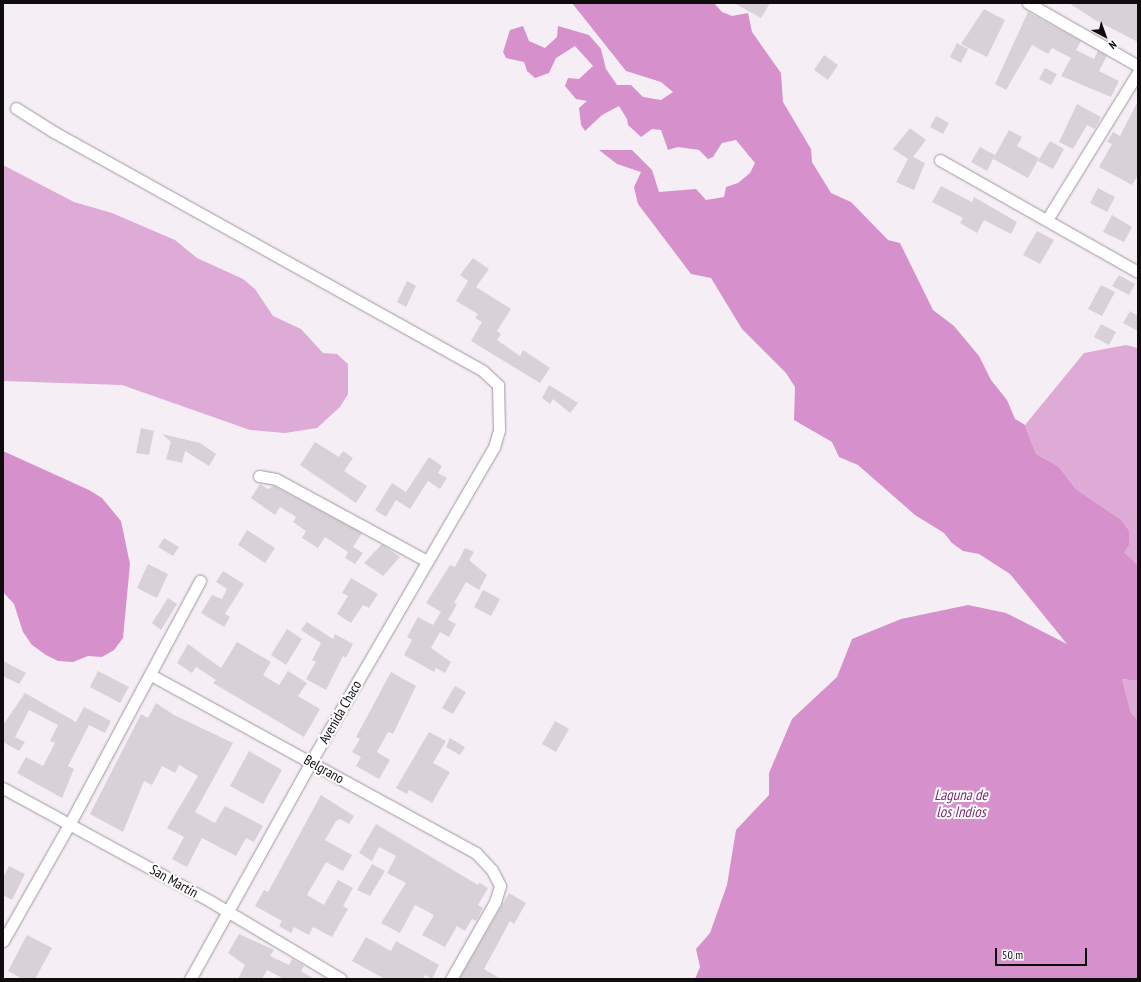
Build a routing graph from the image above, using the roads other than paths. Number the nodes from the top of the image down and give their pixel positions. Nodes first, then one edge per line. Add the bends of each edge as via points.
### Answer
1 (1028, 3) edge
2 (1138, 66) edge
3 (1138, 72) edge
4 (16, 108) dead end
5 (940, 160) dead end
6 (1048, 218) junction
7 (1138, 272) edge
8 (259, 476) dead end
9 (427, 561) junction
10 (200, 581) dead end
11 (150, 676) junction
12 (311, 762) junction
13 (3, 788) edge
14 (70, 823) junction
15 (227, 912) junction
16 (3, 941) edge
17 (190, 979) edge
18 (341, 979) edge
19 (451, 979) edge

1 - 2 street
3 - 6 street
4 - 9 street, Avenida Chaco via 54,132 484,371 498,385 499,430 494,447
5 - 6 street
6 - 7 street
8 - 9 street via 276,479
9 - 12 street, Avenida Chaco
10 - 11 street
11 - 12 street, Belgrano
11 - 14 street
12 - 15 street, Avenida Chaco
12 - 19 street, Belgrano via 476,853 492,870 500,886 495,902
13 - 14 street, San Martín
14 - 15 street, San Martín
14 - 16 street
15 - 17 street, Avenida Chaco
15 - 18 street, San Martín

